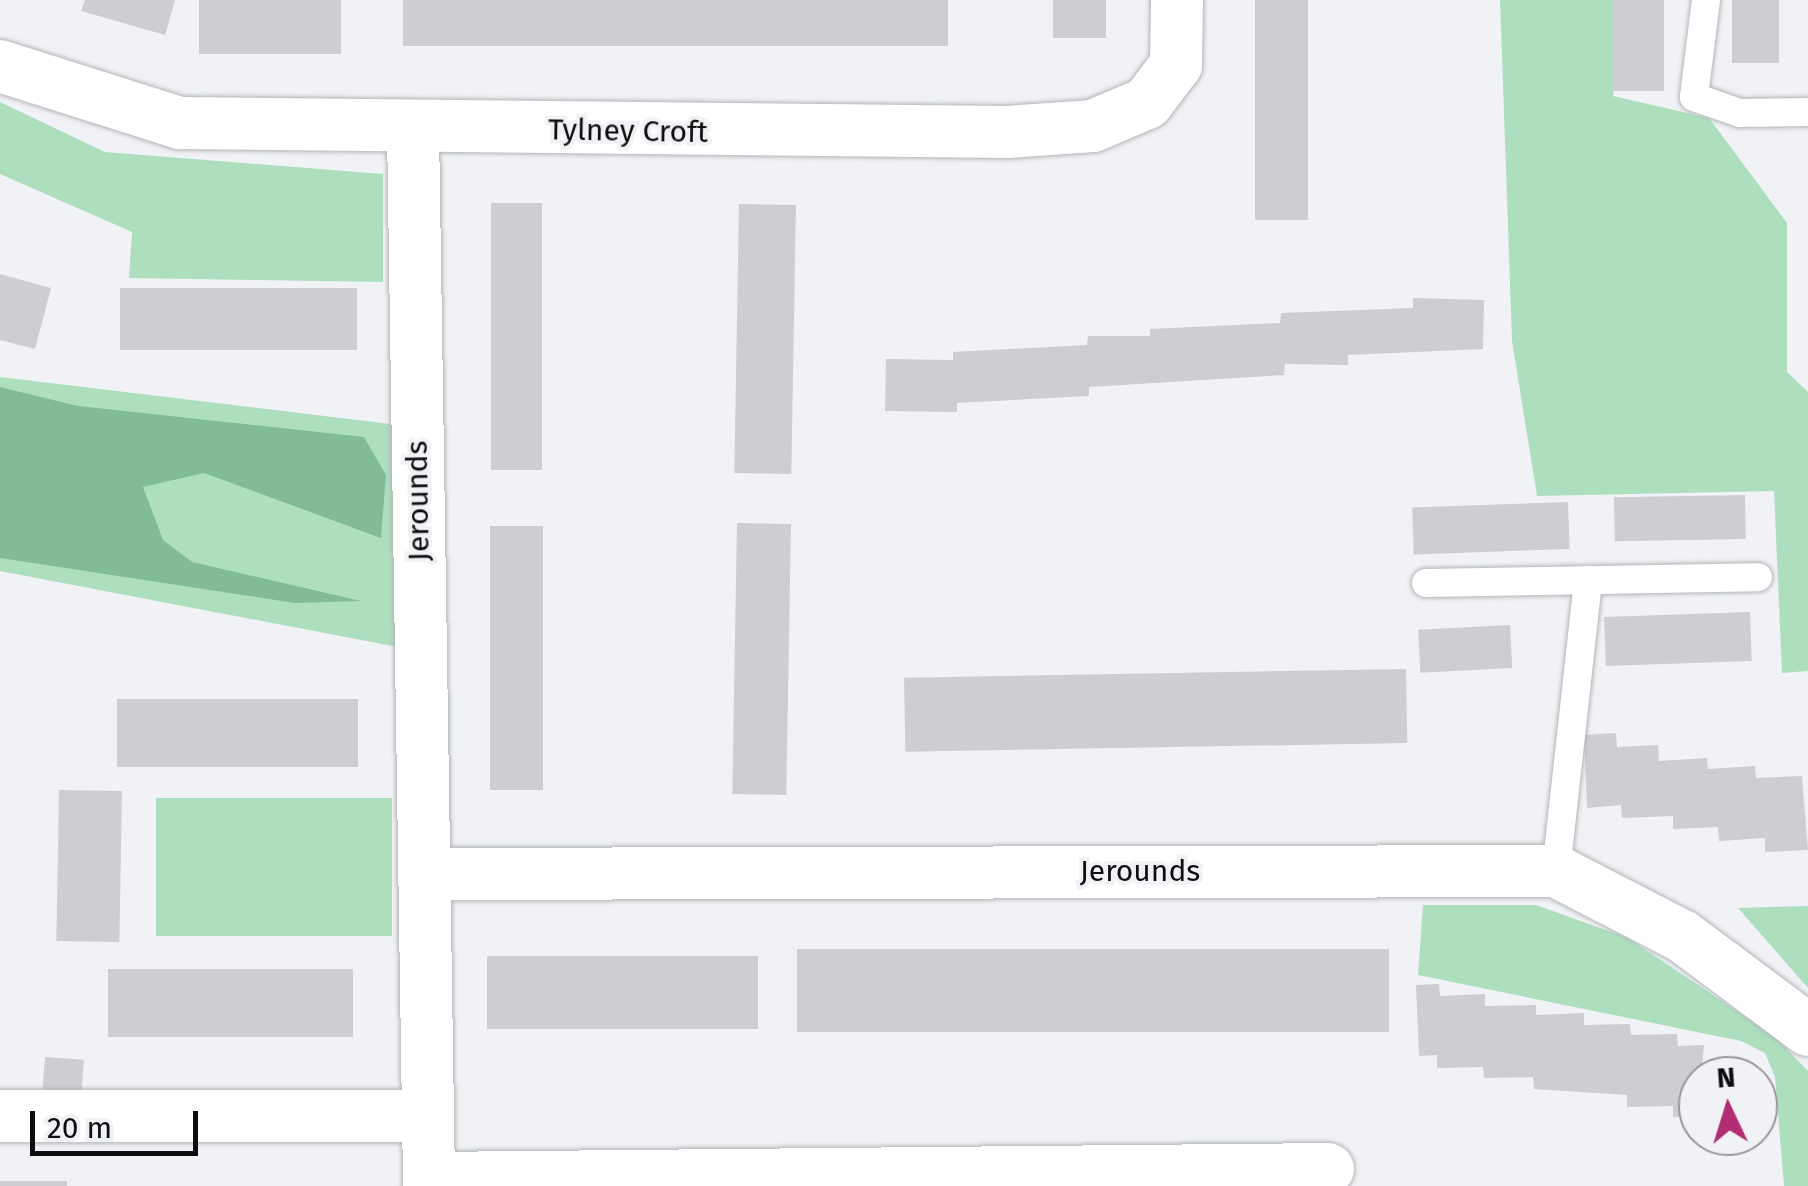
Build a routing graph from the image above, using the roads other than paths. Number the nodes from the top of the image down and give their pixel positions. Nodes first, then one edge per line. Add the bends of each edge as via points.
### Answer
1 (1177, 0) edge
2 (1706, 0) edge
3 (0, 66) edge
4 (1808, 112) edge
5 (413, 128) junction
6 (1758, 577) dead end
7 (1588, 580) junction
8 (1426, 583) dead end
9 (1556, 870) junction
10 (424, 874) junction
11 (1808, 1030) edge
12 (0, 1116) edge
13 (428, 1116) junction
14 (1328, 1170) dead end
15 (429, 1182) edge

1 - 5 street, Tylney Croft via 1176,64 1146,103 1093,126 851,133
2 - 4 lane via 1694,98 1740,113
3 - 5 street, Tylney Croft via 180,123
5 - 10 street, Jerounds
6 - 7 lane
7 - 8 lane
7 - 9 lane
9 - 10 street, Jerounds
9 - 11 street, Jerounds via 1682,936
10 - 13 street, Jerounds
12 - 13 street
13 - 15 street, Jerounds
14 - 15 street, Jerounds

